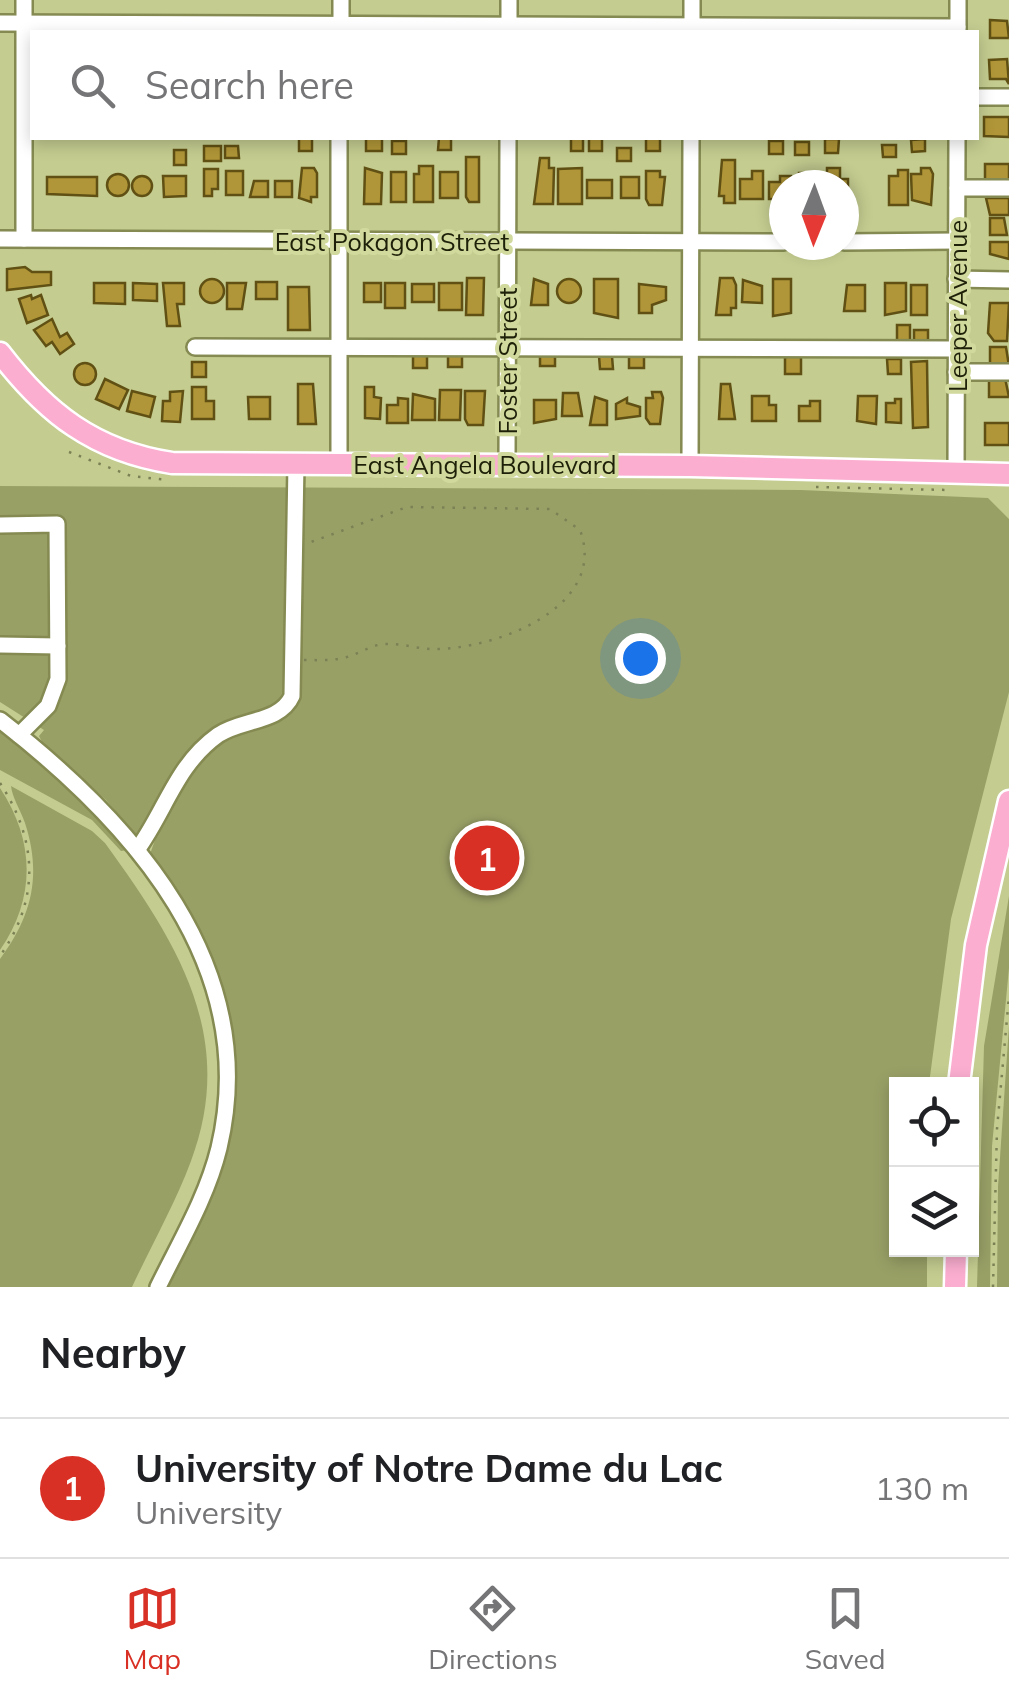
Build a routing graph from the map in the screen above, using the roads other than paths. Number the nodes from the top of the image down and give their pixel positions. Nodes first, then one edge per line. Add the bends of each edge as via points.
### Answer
1 (24, 0) edge
2 (341, 0) edge
3 (508, 0) edge
4 (692, 0) edge
5 (958, 0) edge
6 (0, 23) edge
7 (24, 24) junction
8 (340, 29) edge
9 (508, 29) edge
10 (692, 29) edge
11 (958, 30) edge
12 (979, 97) edge
13 (1009, 97) edge
14 (340, 140) edge
15 (508, 140) edge
16 (692, 140) edge
17 (957, 140) edge
18 (957, 188) junction
19 (1009, 188) edge
20 (0, 239) edge
21 (24, 239) junction
22 (339, 241) junction
23 (957, 241) junction
24 (508, 242) junction
25 (692, 242) junction
26 (769, 242) edge
27 (859, 242) edge
28 (956, 280) junction
29 (1009, 280) edge
30 (195, 347) dead end
31 (338, 348) junction
32 (508, 348) junction
33 (691, 348) junction
34 (956, 349) junction
35 (0, 353) edge
36 (956, 372) junction
37 (1009, 372) edge
38 (296, 464) junction
39 (339, 464) junction
40 (507, 464) junction
41 (690, 466) junction
42 (956, 474) junction
43 (1009, 474) edge
44 (0, 524) edge
45 (0, 645) edge
46 (58, 646) junction
47 (0, 720) edge
48 (19, 734) junction
49 (1009, 801) edge
50 (136, 850) junction
51 (960, 1077) edge
52 (956, 1257) edge
53 (158, 1287) edge
54 (956, 1287) edge

1 - 7 street
2 - 8 street
3 - 9 street
4 - 10 street
5 - 11 street
6 - 7 street
7 - 8 street
7 - 21 street
8 - 9 street
9 - 10 street
10 - 11 street
12 - 13 street
14 - 22 street
15 - 24 street, Foster Street
16 - 25 street
17 - 18 street, Leeper Avenue
18 - 19 street
18 - 23 street, Leeper Avenue
20 - 21 street, East Pokagon Street
21 - 22 street, East Pokagon Street
22 - 24 street, East Pokagon Street
22 - 31 street
23 - 27 street
23 - 28 street, Leeper Avenue
24 - 25 street, East Pokagon Street
24 - 32 street, Foster Street
25 - 26 street, East Pokagon Street
25 - 33 street
28 - 29 street
28 - 34 street, Leeper Avenue
30 - 31 street
31 - 32 street
31 - 39 street
32 - 33 street
32 - 40 street, Foster Street
33 - 34 street
33 - 41 street
34 - 36 street, Leeper Avenue
35 - 38 main road, East Angela Boulevard via 46,408 108,447 172,463
36 - 37 street
36 - 42 street, Leeper Avenue
38 - 39 main road, East Angela Boulevard
38 - 50 street via 288,704 210,741 173,782
39 - 40 main road, East Angela Boulevard
40 - 41 main road, East Angela Boulevard
41 - 42 main road, East Angela Boulevard
42 - 43 main road, East Angela Boulevard
44 - 46 street via 57,524
45 - 46 street
46 - 48 street via 55,693
47 - 48 street
48 - 50 street via 103,809
49 - 51 main road via 976,945
50 - 53 street via 200,944 227,1043 218,1150
52 - 54 main road

